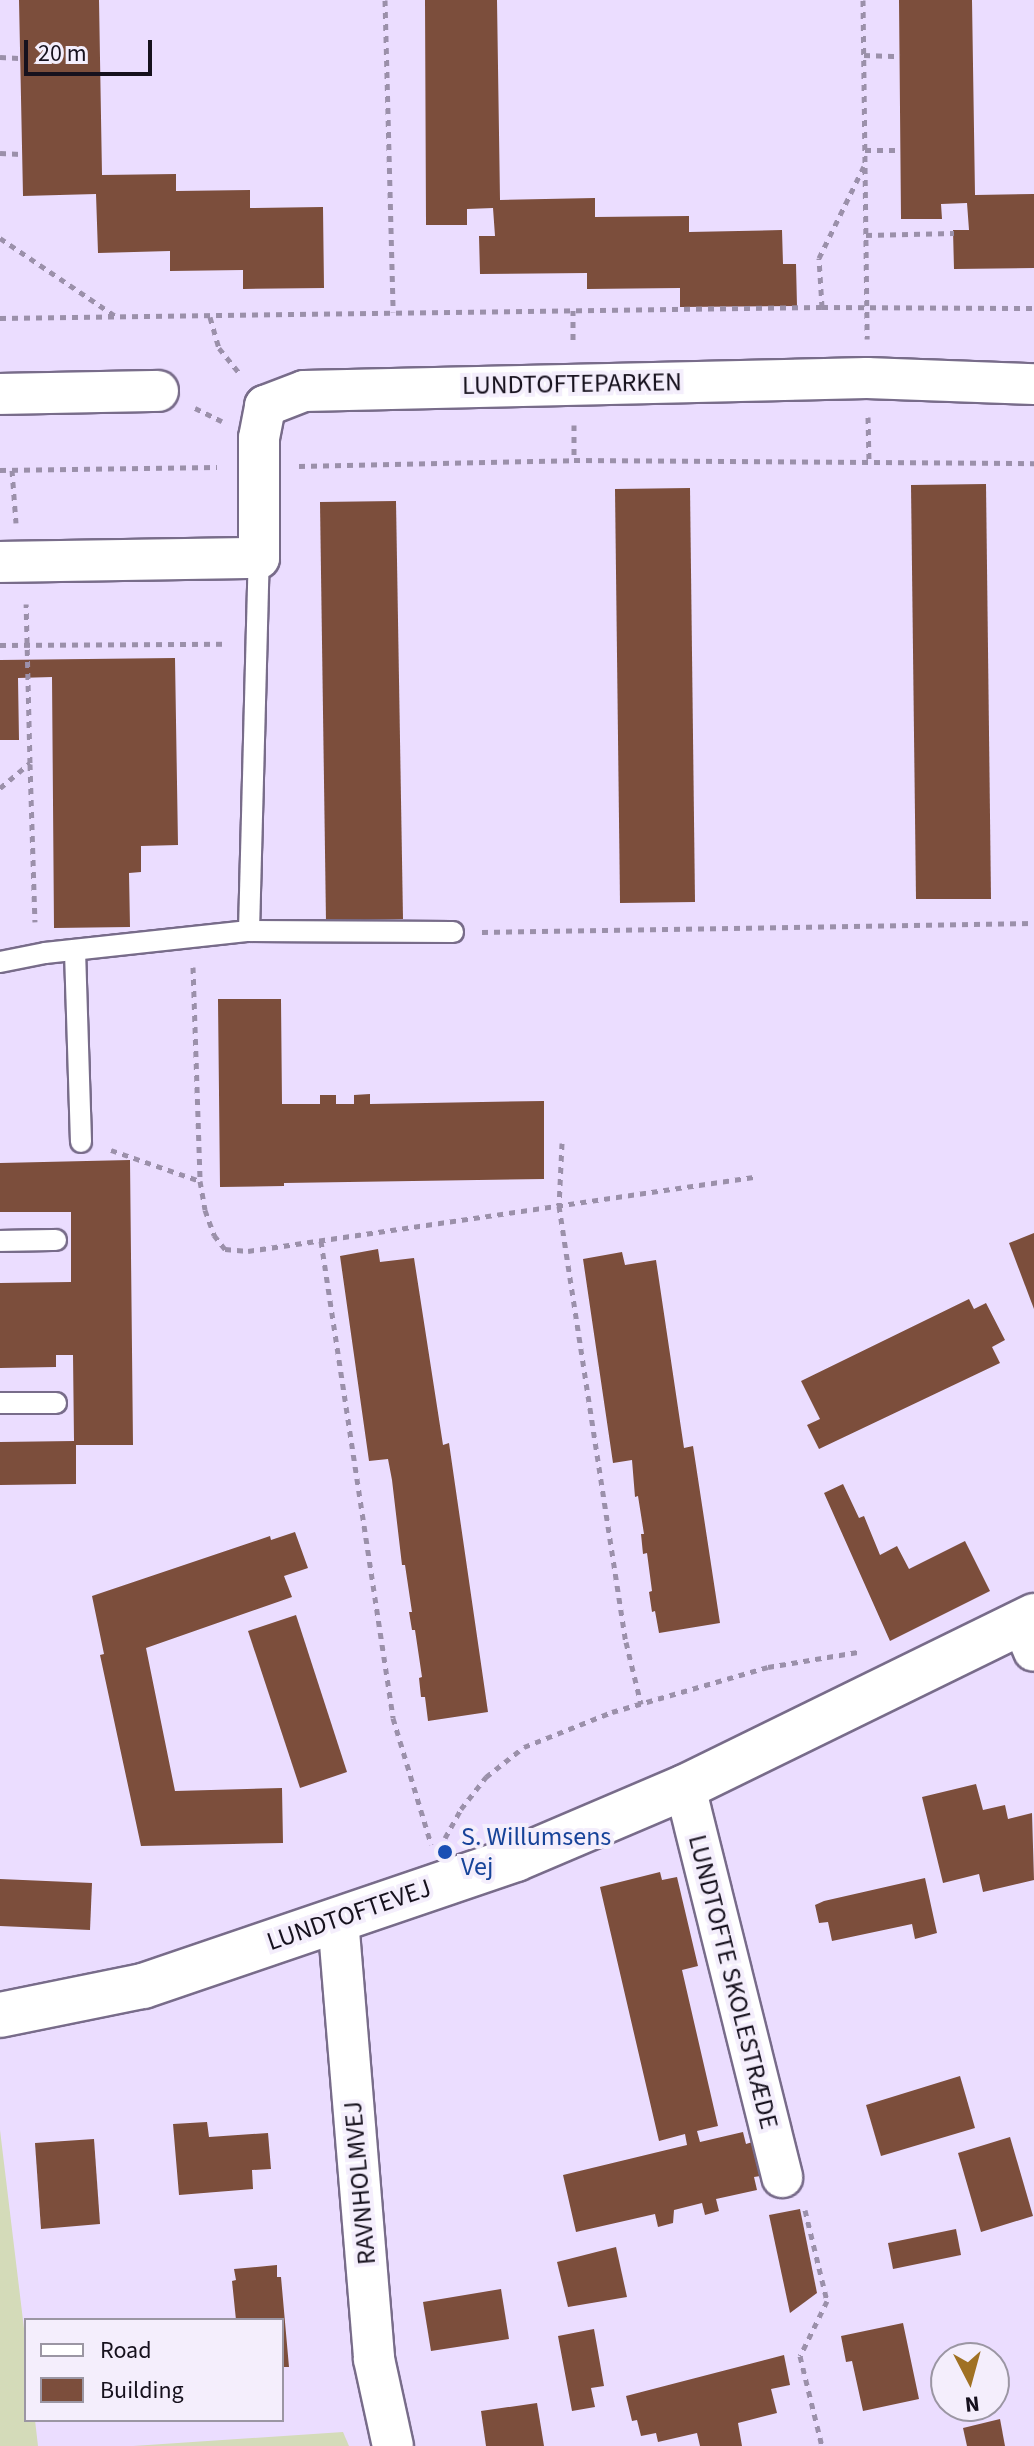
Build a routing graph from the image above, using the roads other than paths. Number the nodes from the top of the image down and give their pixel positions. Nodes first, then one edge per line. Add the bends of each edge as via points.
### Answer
1 (1034, 384) edge
2 (158, 391) road end
3 (0, 394) edge
4 (259, 558) junction
5 (0, 562) edge
6 (249, 931) junction
7 (453, 932) road end
8 (75, 951) junction
9 (0, 962) edge
10 (81, 1142) road end
11 (56, 1240) dead end
12 (0, 1241) edge
13 (0, 1403) edge
14 (56, 1403) dead end
15 (1030, 1630) edge
16 (685, 1787) junction
17 (338, 1919) junction
18 (0, 2015) edge
19 (782, 2177) road end
20 (393, 2446) edge

1 - 4 street, LUNDTOFTEPARKEN via 867,378 304,391 261,437
2 - 3 street
4 - 5 street
4 - 6 lane
6 - 7 lane
6 - 8 lane
8 - 9 lane
8 - 10 lane
11 - 12 lane
13 - 14 lane
15 - 16 street, LUNDTOFTEVEJ
16 - 17 street, LUNDTOFTEVEJ via 516,1859 440,1870
16 - 19 street, LUNDTOFTE SKOLESTRÆDE
17 - 18 street, LUNDTOFTEVEJ via 143,1986
17 - 20 street, RAVNHOLMVEJ via 374,2359

